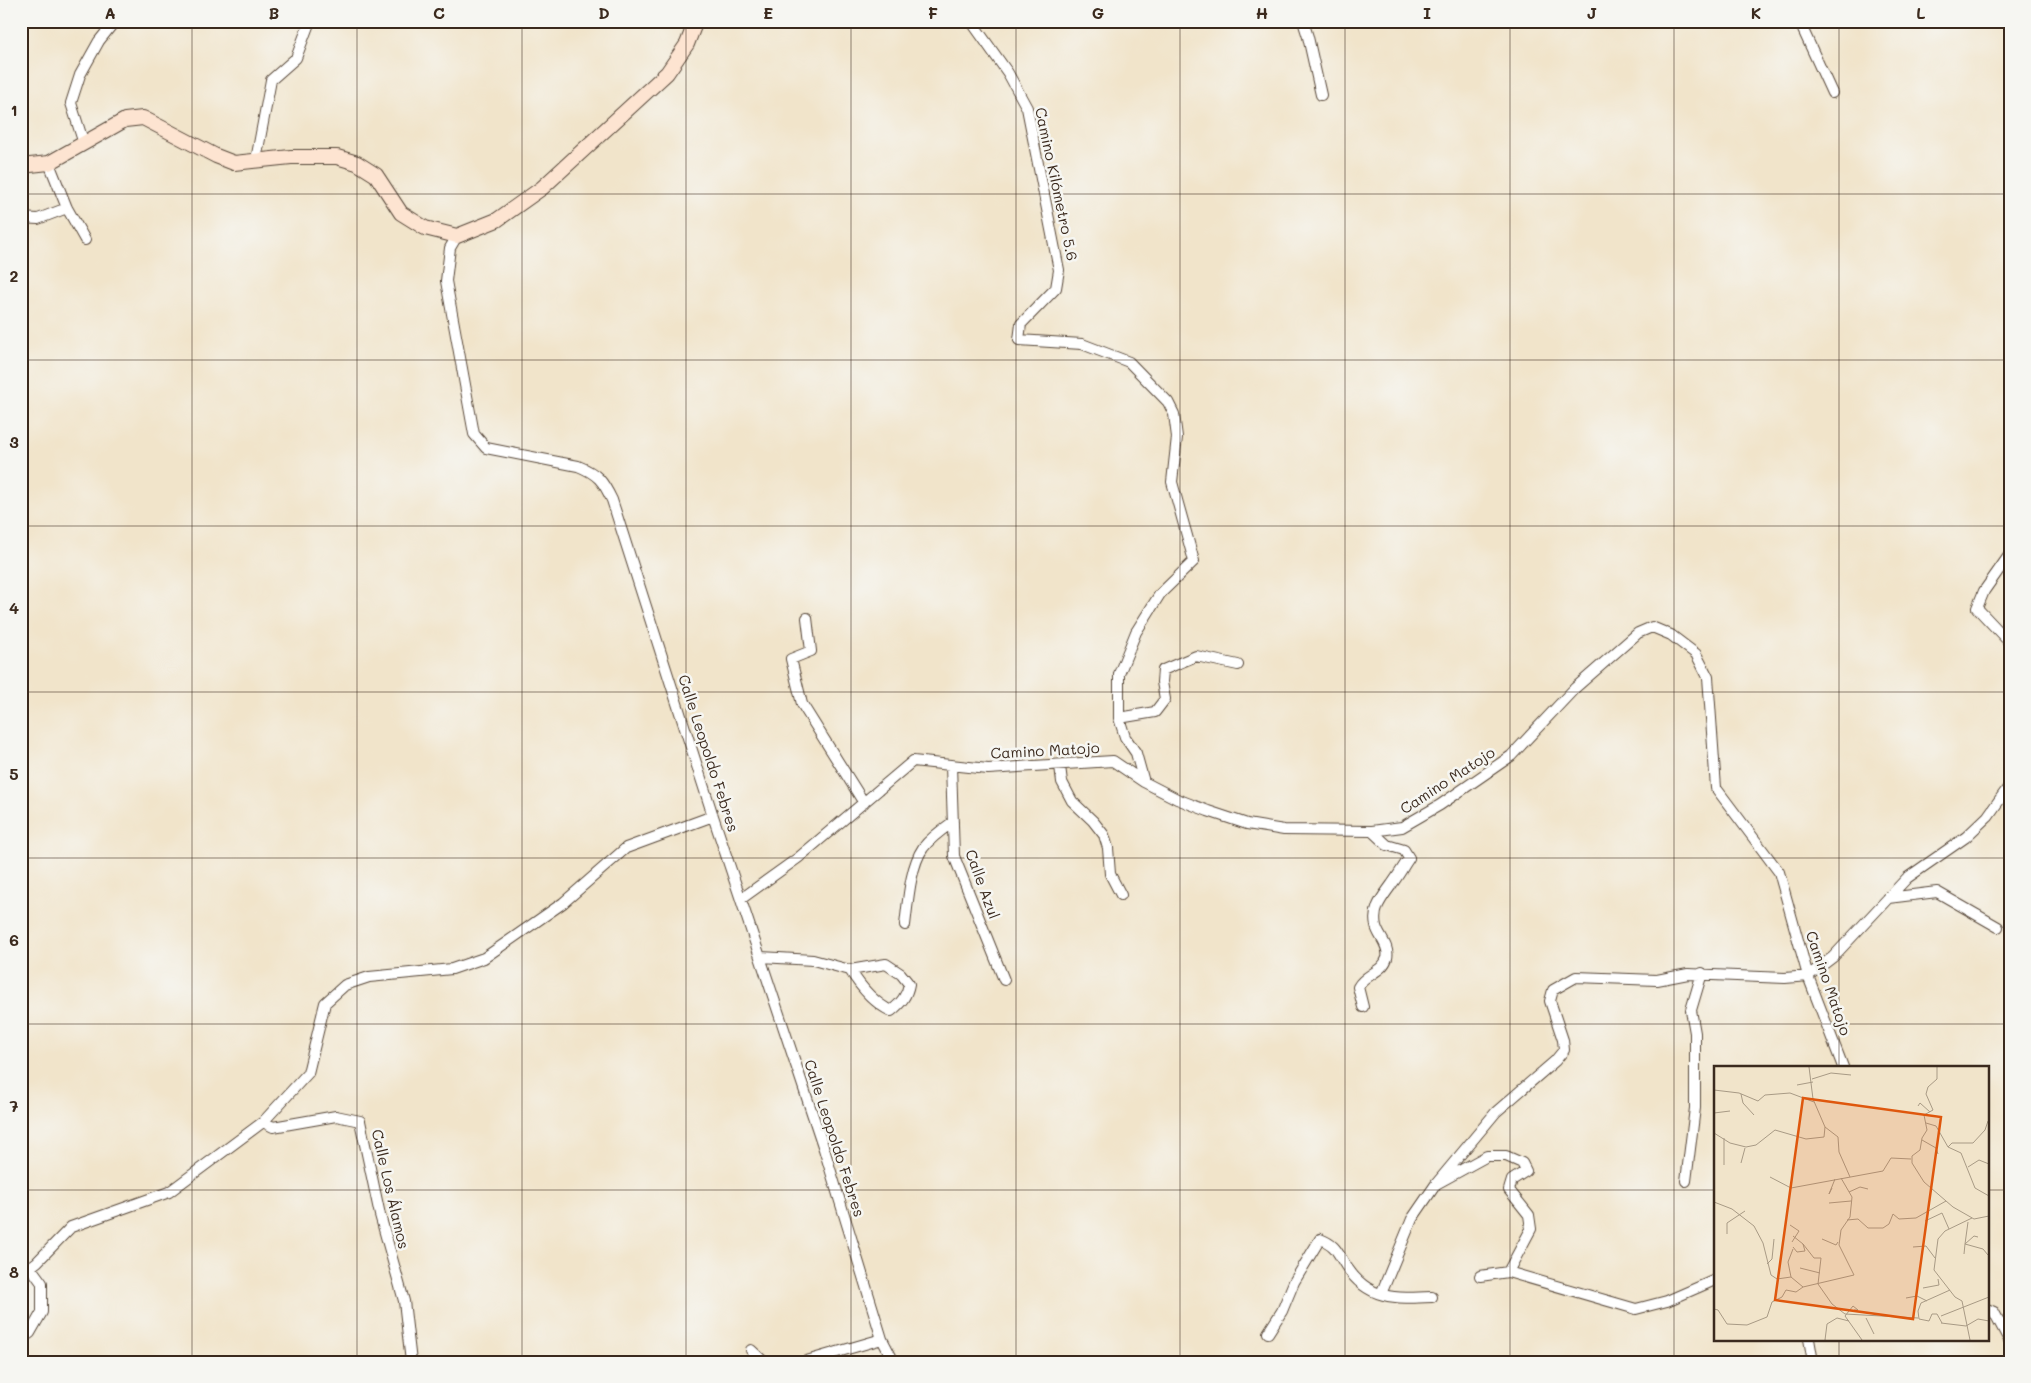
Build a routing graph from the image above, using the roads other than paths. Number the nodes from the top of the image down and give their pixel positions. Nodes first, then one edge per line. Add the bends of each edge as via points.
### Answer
1 (115, 21) edge
2 (310, 21) edge
3 (696, 21) edge
4 (971, 21) edge
5 (1303, 21) edge
6 (1799, 21) edge
7 (1832, 93) dead end
8 (1321, 95) dead end
9 (84, 144) junction
10 (256, 160) junction
11 (50, 163) junction
12 (21, 166) edge
13 (67, 208) junction
14 (21, 218) edge
15 (457, 236) junction
16 (85, 240) dead end
17 (2010, 554) edge
18 (807, 618) dead end
19 (2010, 643) edge
20 (1238, 665) dead end
21 (1119, 718) junction
22 (951, 765) junction
23 (1060, 766) junction
24 (1144, 782) junction
25 (2010, 785) edge
26 (864, 804) junction
27 (713, 816) junction
28 (953, 822) junction
29 (1372, 831) junction
30 (1121, 896) dead end
31 (1888, 898) junction
32 (741, 899) junction
33 (904, 925) dead end
34 (1998, 927) dead end
35 (761, 957) junction
36 (850, 970) junction
37 (1702, 973) junction
38 (1808, 976) junction
39 (1004, 980) dead end
40 (1363, 1007) dead end
41 (1843, 1066) edge
42 (263, 1122) junction
43 (1686, 1181) dead end
44 (1436, 1184) junction
45 (30, 1268) junction
46 (1508, 1272) junction
47 (21, 1274) edge
48 (1480, 1276) dead end
49 (1714, 1280) edge
50 (1381, 1294) junction
51 (1432, 1297) dead end
52 (1988, 1309) edge
53 (1268, 1333) dead end
54 (21, 1339) edge
55 (882, 1339) junction
56 (1809, 1340) edge
57 (2010, 1342) edge
58 (751, 1350) dead end
59 (411, 1362) edge
60 (764, 1362) edge
61 (803, 1362) edge
62 (894, 1362) edge
63 (1813, 1362) edge

1 - 9 street via 99,41 80,75 71,103
2 - 10 street via 296,58 271,80
3 - 15 street via 687,44 667,73 542,188 497,220
4 - 21 street, Camino Kilómetro 5.6 via 1008,73 1027,108 1060,270 1056,288 1021,324 1019,340 1082,344 1129,362 1168,402 1174,414 1177,437 1172,482 1194,561 1160,594 1136,632 1119,674
5 - 8 street
6 - 7 street
9 - 10 street via 125,120 143,118 216,156 234,162
9 - 11 street
10 - 15 street via 291,156 337,157 357,163 376,176 401,213 425,228
11 - 12 street
11 - 13 street
13 - 14 street via 38,219
13 - 16 street
15 - 27 street, Calle Leopoldo Febres via 450,248 446,281 474,434 486,448 578,466 604,482
17 - 19 street via 1984,591 1977,608
18 - 26 street via 812,651 792,659 802,704
20 - 21 street via 1196,656 1184,660 1163,670 1165,699 1155,712
21 - 24 street, Camino Kilómetro 5.6 via 1125,738 1136,753
22 - 23 street, Camino Matojo via 988,769
22 - 26 street, Camino Matojo via 913,762
22 - 28 street, Calle Azul
23 - 24 street, Camino Matojo via 1113,761
23 - 30 street via 1062,782 1072,801 1104,836 1110,874
24 - 29 street, Camino Matojo via 1208,812 1247,824 1284,830
25 - 31 street via 1988,816 1966,837 1908,878
26 - 32 street, Camino Matojo
27 - 32 street, Calle Leopoldo Febres
27 - 42 street via 626,848 563,904 484,958 452,969 369,977 345,985 325,1002 308,1072
28 - 33 street via 933,837 917,860
28 - 39 street, Calle Azul via 954,856
29 - 38 street, Camino Matojo via 1402,827 1511,756 1575,688 1638,633 1652,627 1671,635 1696,654 1708,677 1716,788 1779,872
29 - 40 street via 1386,845 1404,850 1408,858 1375,912 1376,927 1388,956 1384,965 1362,979 1358,987
31 - 34 street via 1937,892
31 - 38 street via 1833,957
32 - 35 street, Calle Leopoldo Febres
35 - 36 street via 813,960
35 - 55 street, Calle Leopoldo Febres
36 - 36 street via 860,985 891,1011 908,992 909,984 886,964
37 - 38 street via 1785,978
37 - 43 street via 1691,1010 1695,1033 1694,1108
37 - 44 street via 1657,980 1576,977 1553,990 1550,1001 1564,1050 1496,1112
38 - 41 street, Camino Matojo
42 - 45 street via 169,1192 71,1227
42 - 59 street, Calle Los Álamos via 273,1127 336,1116 360,1120 380,1214 404,1301
44 - 46 street via 1487,1156 1506,1156 1522,1163 1526,1171 1512,1180 1509,1190 1529,1215 1531,1229
44 - 50 street via 1412,1219
45 - 47 street
45 - 54 street via 42,1282 42,1312 30,1333
46 - 48 street
46 - 49 street via 1636,1309 1667,1301
50 - 51 street
50 - 53 street via 1362,1286 1333,1244 1320,1239
52 - 57 street via 1994,1312
55 - 61 street
55 - 62 street, Calle Leopoldo Febres
56 - 63 street
58 - 60 street

